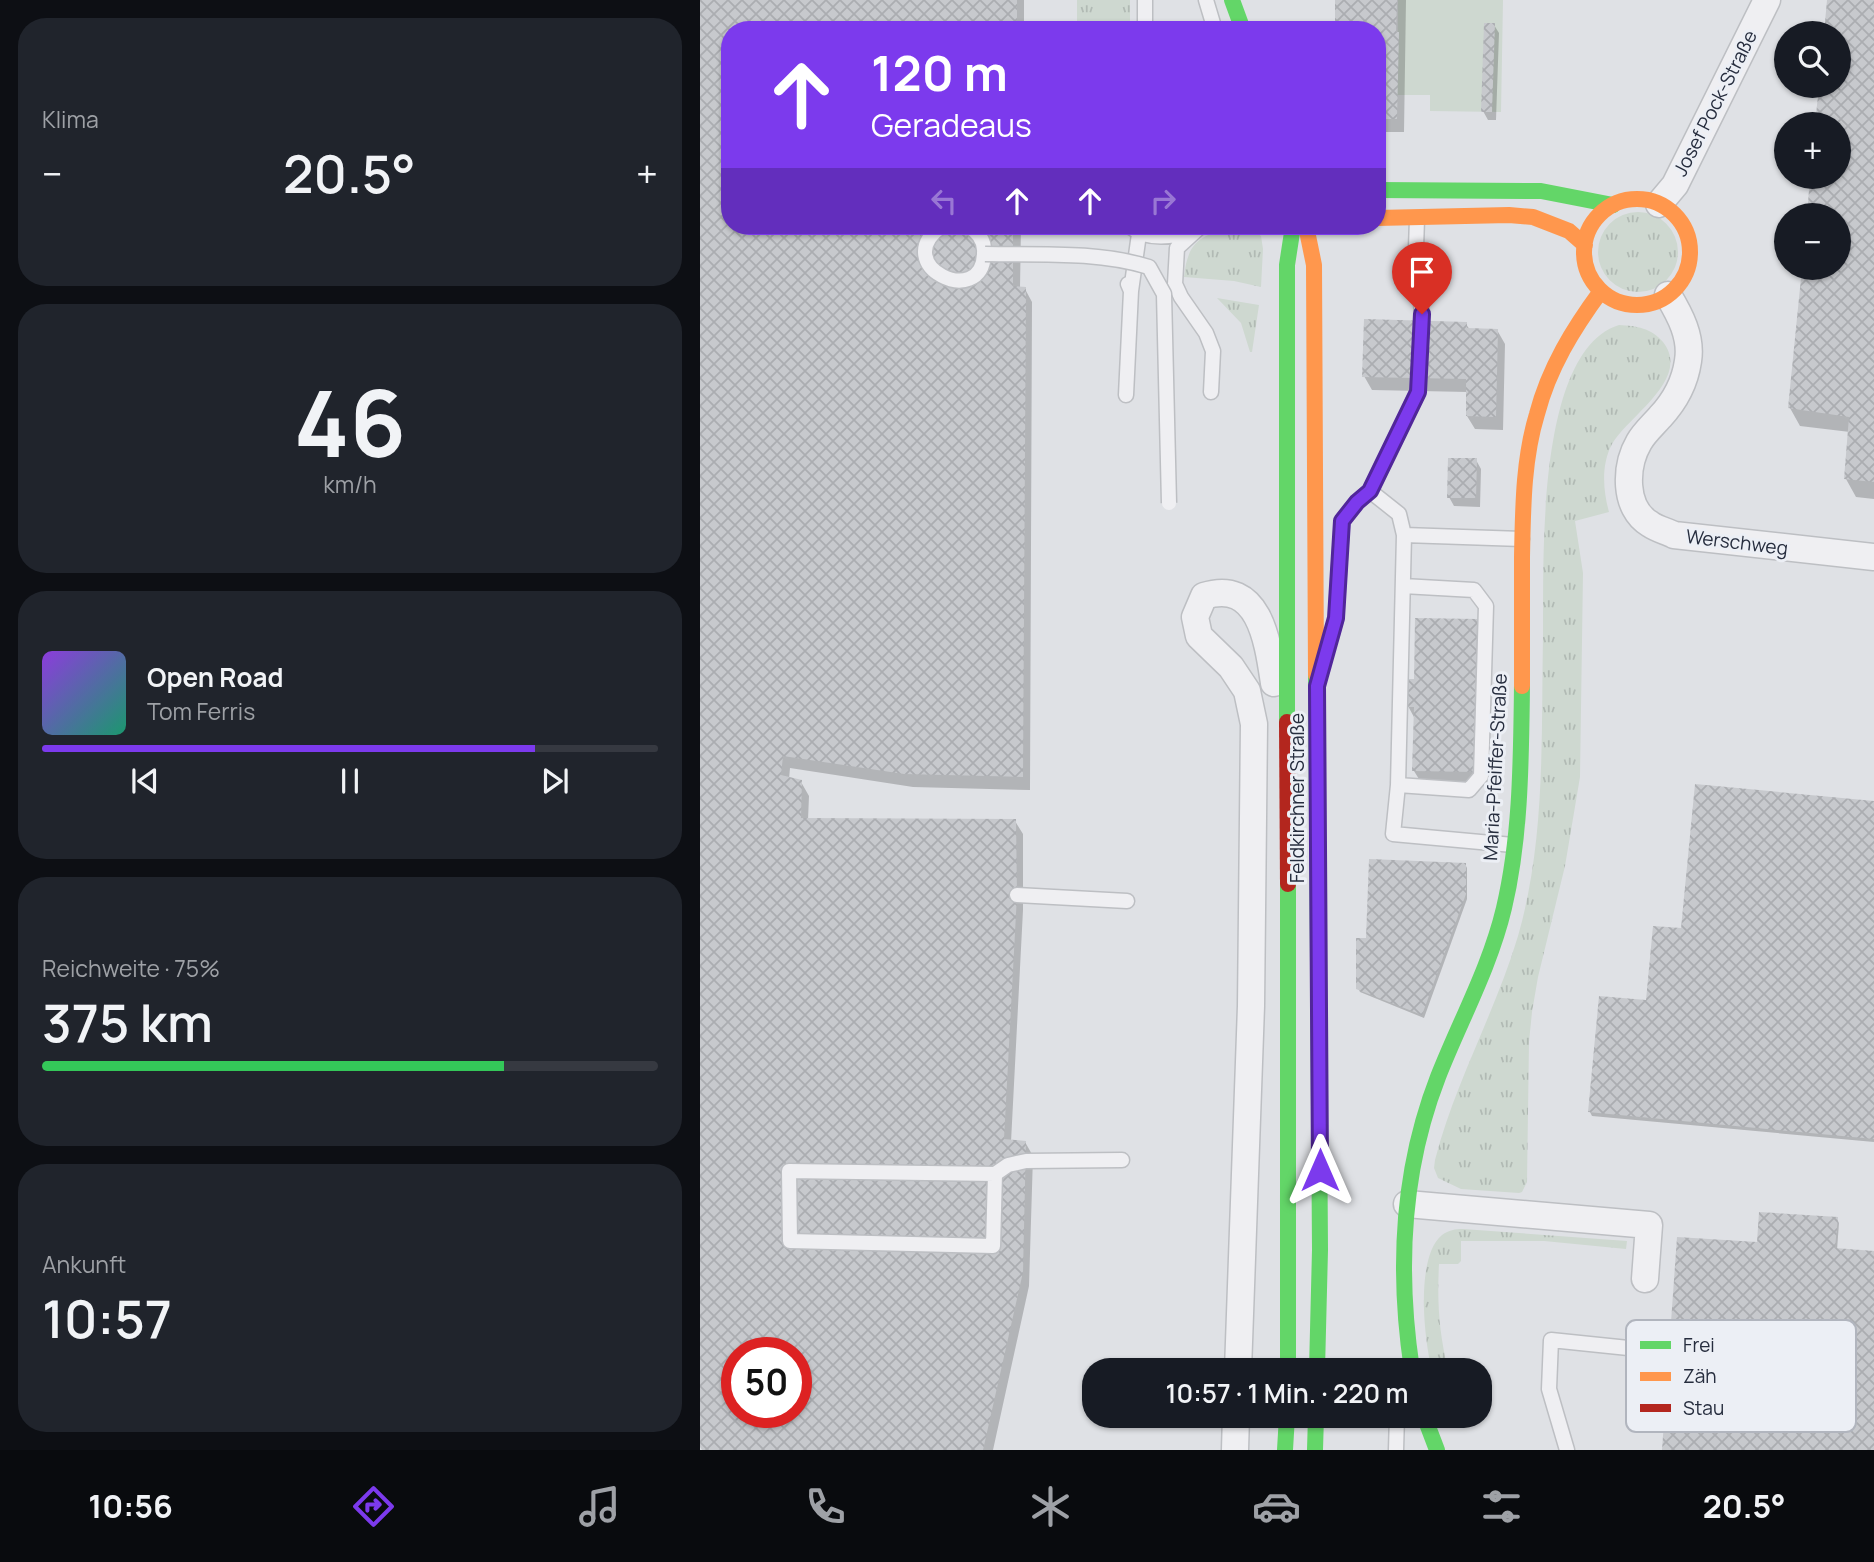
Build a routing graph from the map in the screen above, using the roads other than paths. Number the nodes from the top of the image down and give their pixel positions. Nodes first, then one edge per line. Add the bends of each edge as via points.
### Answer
1 (1146, 0) edge
2 (1206, 0) edge
3 (1232, 0) edge
4 (1767, 0) edge
5 (1145, 21) edge
6 (1212, 21) edge
7 (1240, 21) edge
8 (1386, 190) edge
9 (1659, 204) junction
10 (1613, 205) junction
11 (1386, 218) edge
12 (1418, 218) junction
13 (932, 235) edge
14 (978, 235) edge
15 (1134, 235) edge
16 (1152, 235) edge
17 (1179, 235) edge
18 (1191, 235) edge
19 (1292, 235) edge
20 (1308, 235) edge
21 (1585, 245) junction
22 (985, 254) junction
23 (1601, 291) junction
24 (1668, 295) junction
25 (1211, 392) dead end
26 (1126, 395) dead end
27 (1370, 491) junction
28 (1170, 503) dead end
29 (1404, 534) junction
30 (1523, 539) junction
31 (1874, 557) edge
32 (1402, 586) junction
33 (1317, 686) junction
34 (1286, 769) junction
35 (1398, 785) junction
36 (1514, 845) junction
37 (1017, 895) dead end
38 (1127, 901) dead end
39 (1122, 1160) dead end
40 (995, 1174) junction
41 (1407, 1204) junction
42 (1645, 1279) dead end
43 (1626, 1348) edge
44 (1238, 1358) edge
45 (1288, 1358) edge
46 (1317, 1358) edge
47 (1410, 1358) edge
48 (1236, 1428) edge
49 (1286, 1428) edge
50 (1316, 1428) edge
51 (1397, 1428) edge
52 (1429, 1428) edge
53 (1235, 1450) edge
54 (1285, 1450) edge
55 (1315, 1450) edge
56 (1396, 1450) edge
57 (1437, 1450) edge
58 (1567, 1450) edge

1 - 5 lane
2 - 6 lane
3 - 7 main road
4 - 9 street, Josef Pock-Straße via 1675,185
8 - 10 main road via 1541,191
9 - 10 main road via 1642,199
9 - 24 main road via 1677,217 1689,243 1685,276
10 - 21 main road via 1592,225
11 - 12 main road
12 - 21 main road via 1533,217 1569,231
12 - 27 lane via 1422,314 1418,392
13 - 22 lane via 928,259 936,274 948,280 969,277
14 - 22 lane
15 - 26 lane
16 - 17 lane
18 - 25 lane via 1177,248 1175,284 1213,351
19 - 34 main road, Feldkirchner Straße via 1287,265
20 - 33 main road, Feldkirchner Straße via 1314,265
21 - 23 main road via 1589,274
22 - 28 lane, bridge via 1076,256 1149,267 1164,294
23 - 24 main road via 1633,305 1651,304
23 - 30 main road, Maria-Pfeiffer-Straße via 1566,340 1540,402 1527,468
24 - 31 street, Werschweg via 1681,316 1689,358 1676,397 1640,439 1633,456 1629,494 1637,513 1674,535
27 - 29 lane via 1399,514
27 - 33 lane via 1342,521 1336,618
29 - 30 lane
29 - 32 lane
30 - 36 main road, Maria-Pfeiffer-Straße
32 - 35 lane
32 - 35 lane via 1474,590 1486,606 1481,776 1469,790
33 - 46 main road, Feldkirchner Straße
34 - 44 street via 1270,651 1256,612 1238,595 1219,592 1204,596 1195,617 1199,636 1231,667 1247,691 1254,724 1251,1006
34 - 45 main road, Feldkirchner Straße
35 - 36 lane via 1393,834
36 - 41 main road, Maria-Pfeiffer-Straße via 1497,931 1428,1104
37 - 38 lane
39 - 40 lane via 1026,1161
40 - 40 lane via 789,1171 790,1241 993,1246
41 - 42 street via 1649,1225
41 - 47 main road, Maria-Pfeiffer-Straße via 1403,1307
43 - 58 lane via 1551,1340 1549,1389
48 - 53 street
49 - 54 main road
50 - 55 main road
51 - 56 lane
52 - 57 main road

